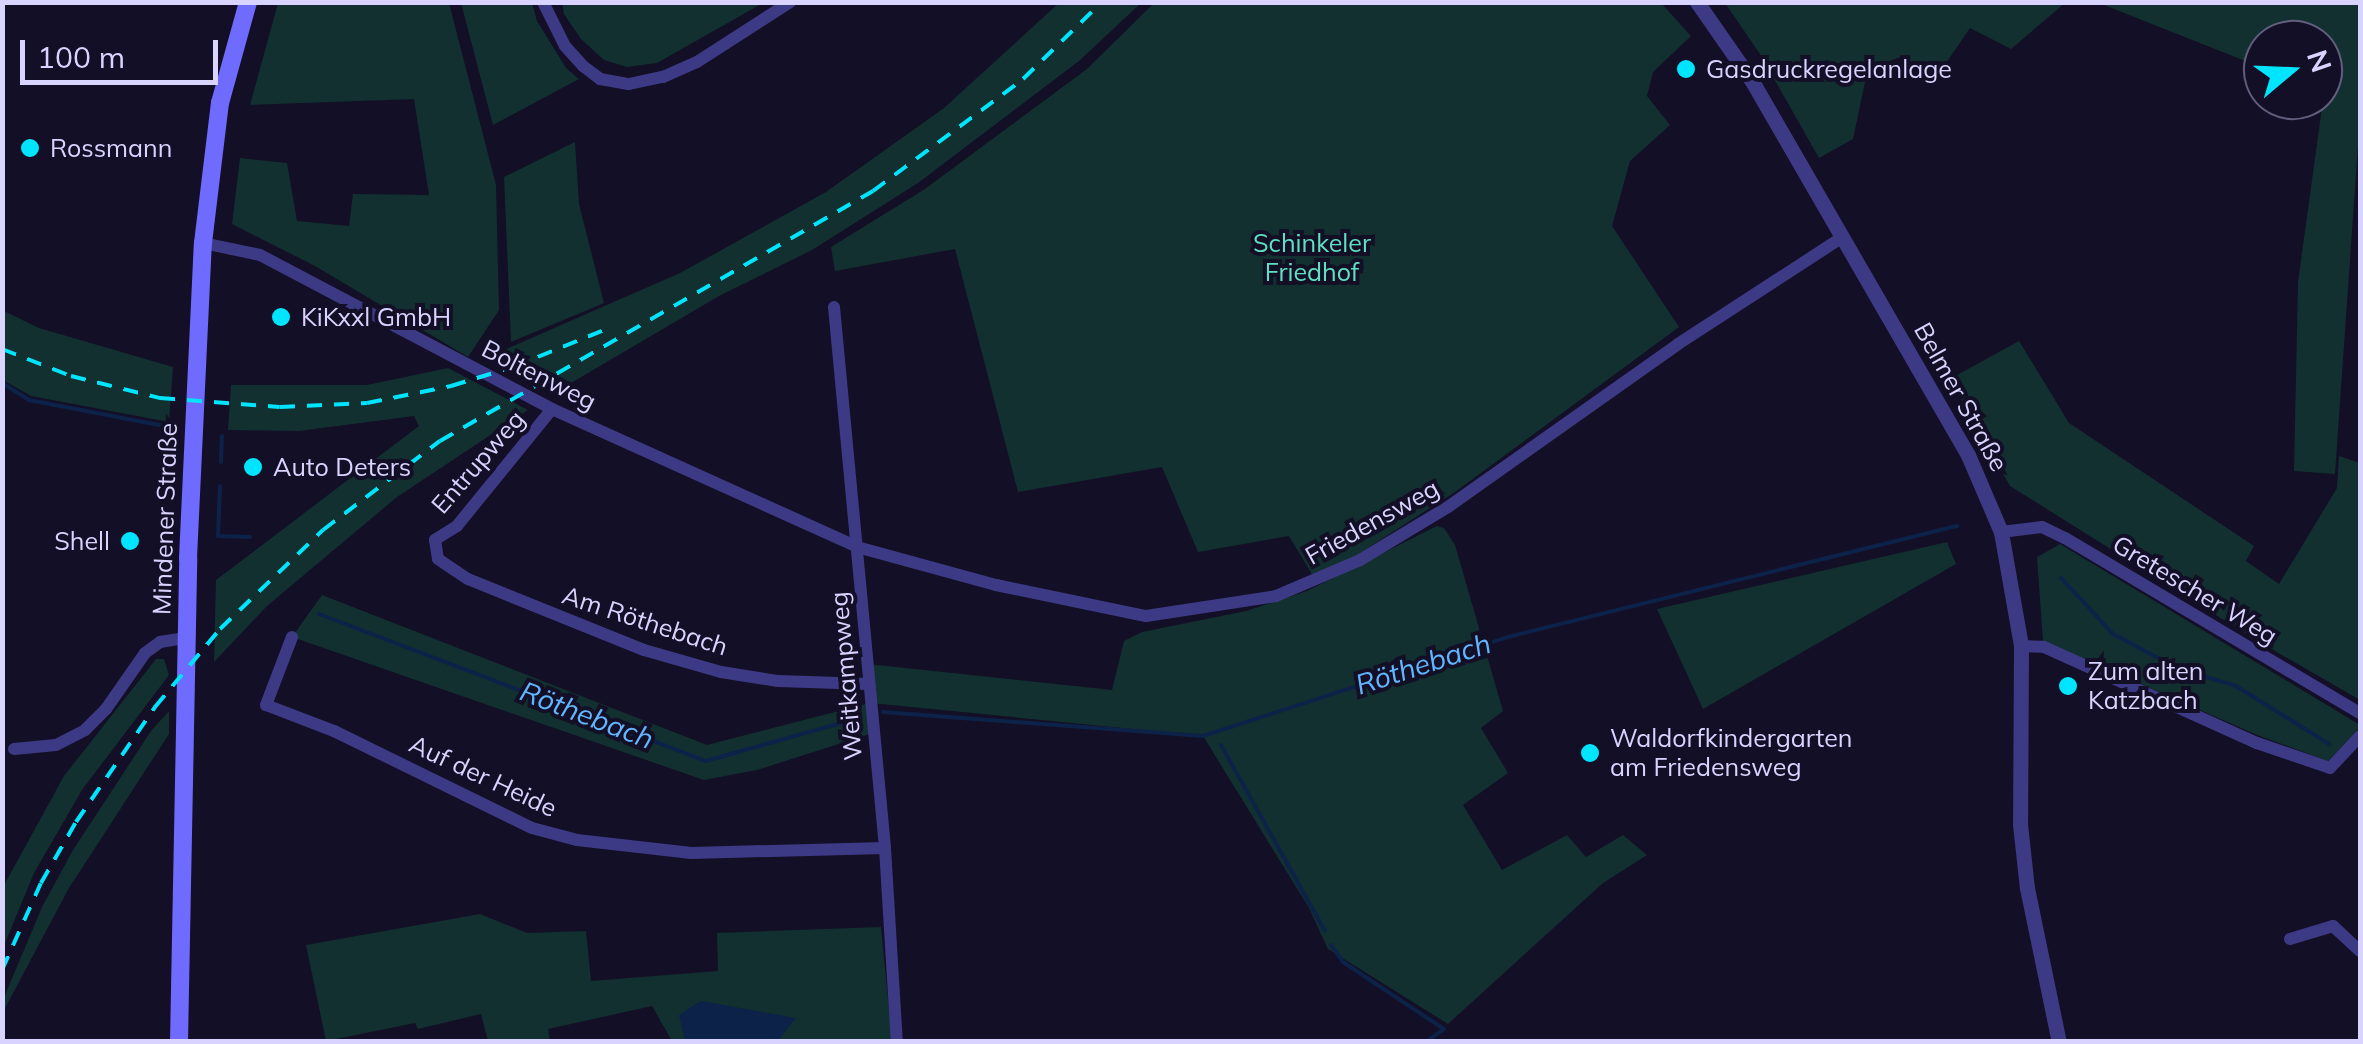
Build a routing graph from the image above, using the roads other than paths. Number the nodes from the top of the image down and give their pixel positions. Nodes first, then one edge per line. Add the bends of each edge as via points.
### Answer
1 (248, 2) edge
2 (543, 2) edge
3 (790, 2) edge
4 (1698, 2) edge
5 (1841, 238) junction
6 (204, 242) junction
7 (834, 306) dead end
8 (552, 410) junction
9 (2001, 532) junction
10 (434, 540) joint
11 (856, 547) junction
12 (292, 637) dead end
13 (186, 638) junction
14 (2021, 646) junction
15 (870, 684) junction
16 (2360, 713) edge
17 (2360, 736) edge
18 (14, 749) dead end
19 (885, 848) junction
20 (2290, 939) dead end
21 (2360, 950) edge
22 (179, 1042) edge
23 (898, 1042) edge
24 (2059, 1042) edge

1 - 6 main road, Mindener Straße via 220,102
2 - 3 street via 582,66 600,79 629,84 696,62
4 - 5 street, Belmer Straße
5 - 9 street, Belmer Straße via 1968,455
5 - 11 street, Friedensweg via 1448,507 1360,560 1276,596 1131,614
6 - 8 street, Boltenweg via 260,256
6 - 13 main road, Mindener Straße
7 - 11 street, Weitkampweg
8 - 10 street, Entrupweg via 457,526
8 - 11 street, Boltenweg
9 - 14 street, Belmer Straße
9 - 16 street, Gretescher Weg via 2042,527 2065,538
10 - 15 street, Am Röthebach via 438,559 468,579 644,650 778,681
11 - 15 street, Weitkampweg
12 - 19 street, Auf der Heide via 266,705 532,828 692,853
13 - 18 street via 145,652 106,710 84,730 56,744
13 - 22 main road, Mindener Straße
14 - 17 street via 2044,646 2256,743 2330,768
14 - 24 street, Belmer Straße via 2024,856
15 - 19 street, Weitkampweg
19 - 23 street, Weitkampweg
20 - 21 street via 2333,926

